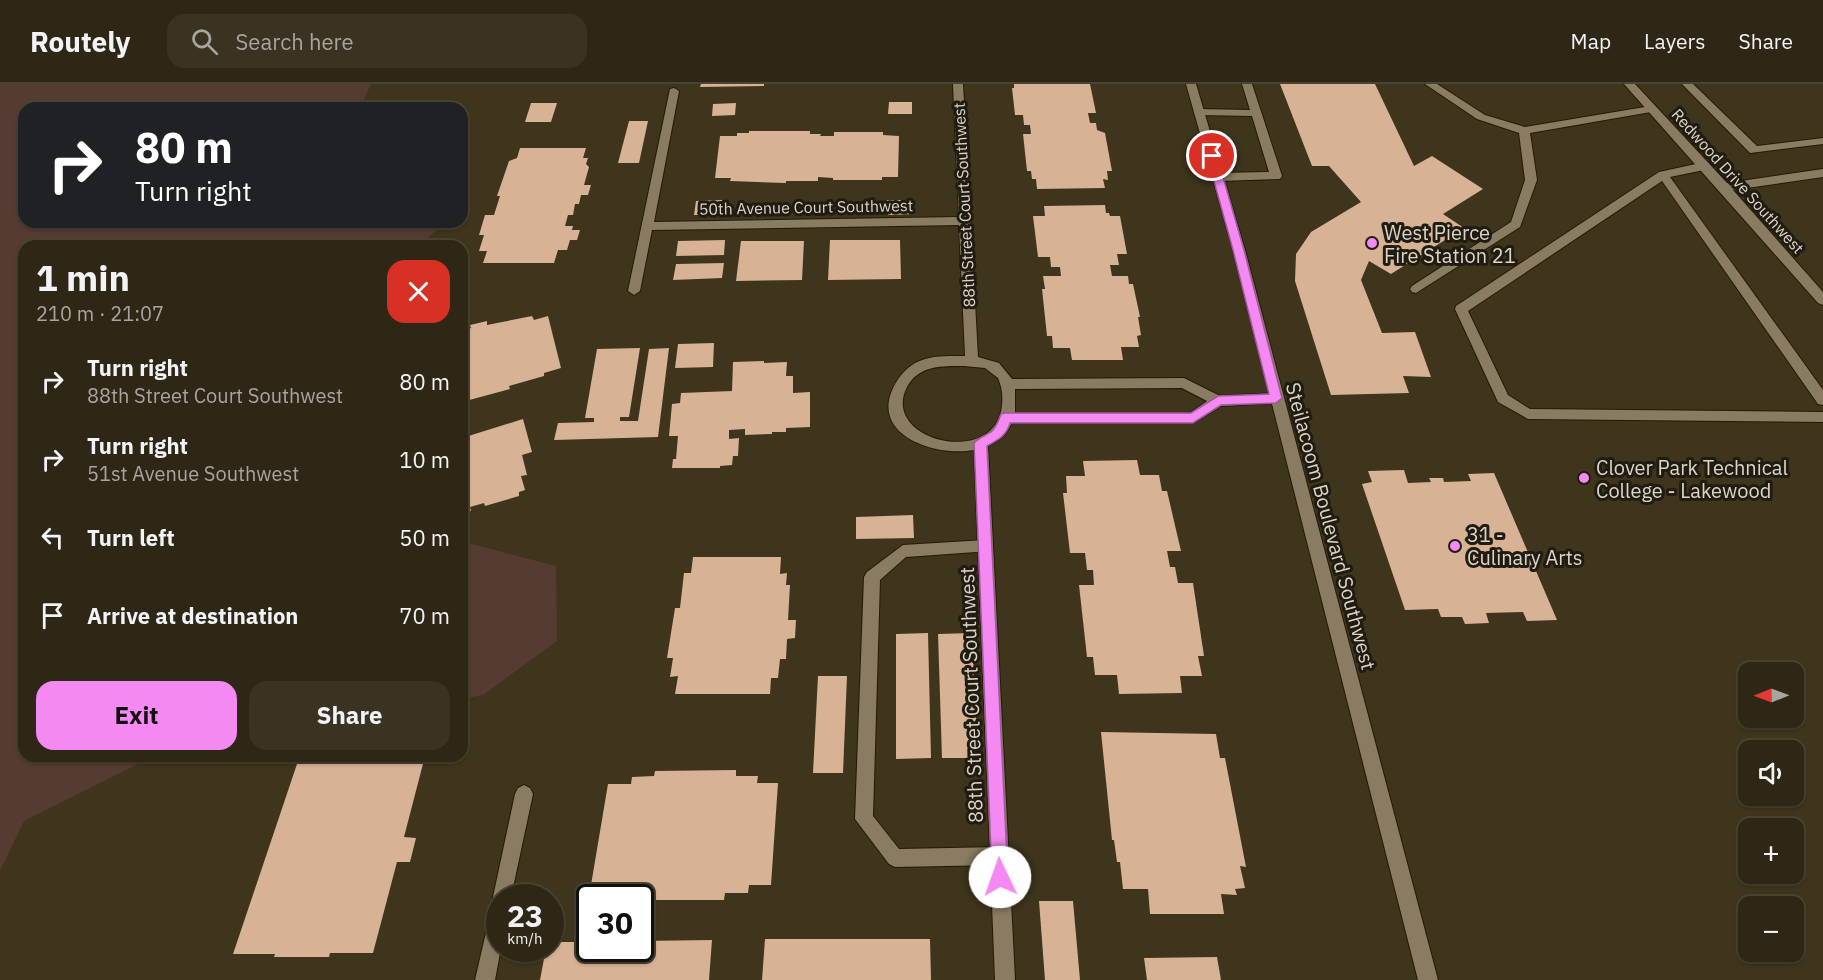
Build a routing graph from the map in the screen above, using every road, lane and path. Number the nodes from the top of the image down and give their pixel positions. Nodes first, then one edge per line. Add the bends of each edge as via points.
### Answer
1 (958, 84) edge
2 (1191, 84) edge
3 (1247, 84) edge
4 (1430, 84) edge
5 (1629, 84) edge
6 (1687, 84) edge
7 (674, 91) dead end
8 (1651, 109) junction
9 (1199, 112) junction
10 (1257, 113) junction
11 (1524, 131) junction
12 (1823, 141) edge
13 (1705, 166) junction
14 (1823, 173) edge
15 (1664, 175) junction
16 (1218, 177) junction
17 (1724, 188) junction
18 (965, 221) junction
19 (647, 226) junction
20 (1416, 289) dead end
21 (634, 291) dead end
22 (1823, 300) edge
23 (972, 361) junction
24 (1007, 384) junction
25 (1276, 398) junction
26 (1823, 400) edge
27 (1218, 401) junction
28 (1823, 417) edge
29 (1005, 418) junction
30 (981, 443) junction
31 (986, 546) junction
32 (524, 794) dead end
33 (999, 856) junction
34 (505, 884) edge
35 (489, 962) edge
36 (485, 980) edge
37 (1005, 980) edge
38 (1428, 980) edge

1 - 18 street, 88th Street Court Southwest
2 - 9 street, Steilacoom Boulevard Southwest
3 - 10 street
4 - 11 street via 1481,117
5 - 8 street, Redwood Drive Southwest
6 - 12 street via 1754,150
7 - 19 street
8 - 11 street
8 - 13 street, Redwood Drive Southwest
9 - 10 street
9 - 16 street, Steilacoom Boulevard Southwest
10 - 16 street via 1276,176
11 - 20 street via 1531,180 1516,224
13 - 15 street
13 - 17 street, Redwood Drive Southwest
14 - 17 street
15 - 26 street
15 - 28 street via 1461,309 1503,399 1528,414
16 - 25 street, Steilacoom Boulevard Southwest
17 - 22 street, Redwood Drive Southwest
18 - 19 street, 50th Avenue Court Southwest
18 - 23 street, 88th Street Court Southwest
19 - 21 street
23 - 24 street via 996,368
23 - 30 street via 928,363 914,370 903,381 895,403 904,427 915,436 949,447
24 - 27 street via 1185,383
24 - 29 street
25 - 27 street
25 - 38 street, Steilacoom Boulevard Southwest
27 - 29 street via 1193,418
29 - 30 street via 1002,429
30 - 31 street, 88th Street Court Southwest
31 - 33 street, 88th Street Court Southwest
31 - 33 street via 903,551 872,577 864,819 895,858
32 - 34 street
33 - 37 street, 88th Street Court Southwest
35 - 36 street

